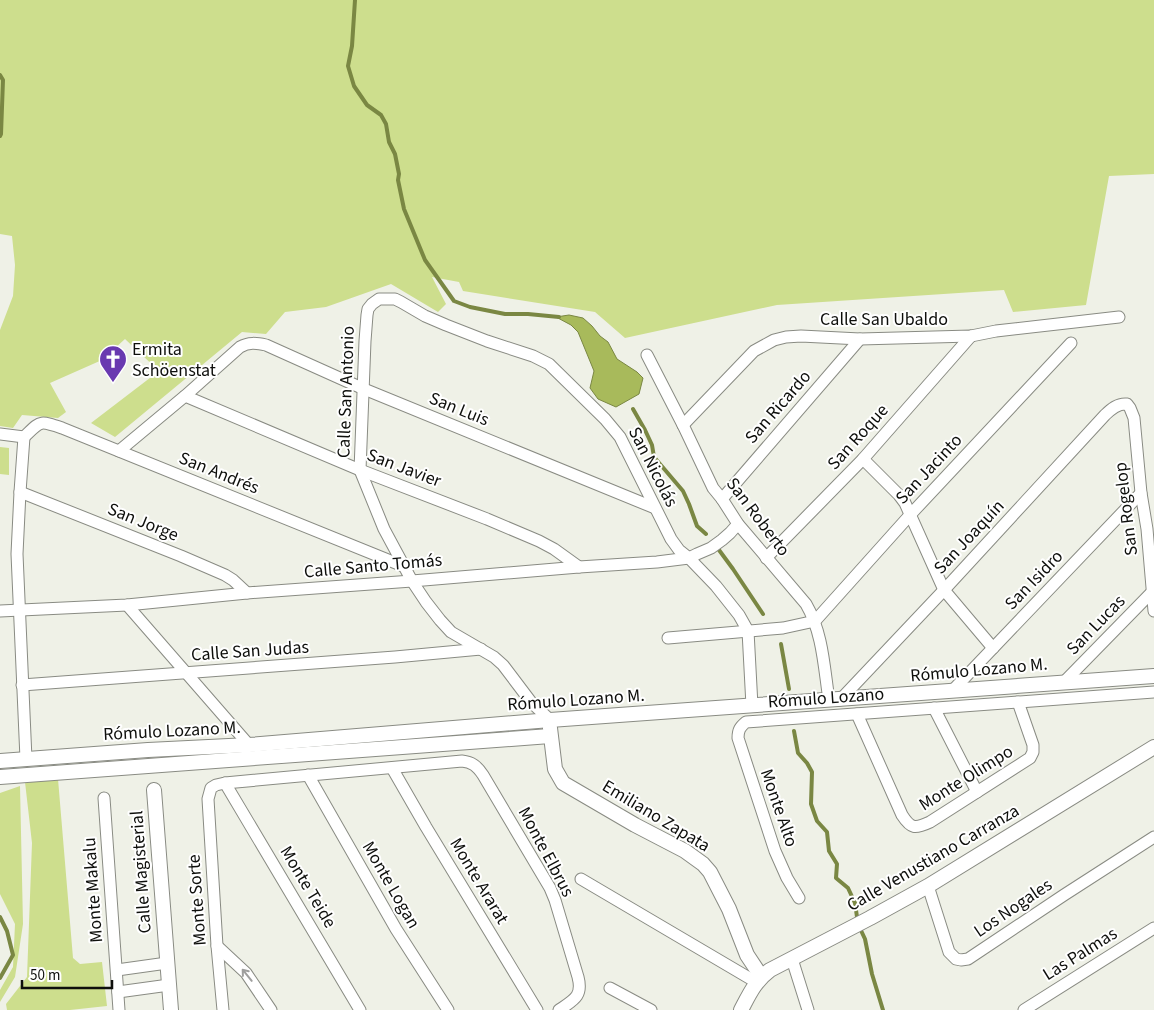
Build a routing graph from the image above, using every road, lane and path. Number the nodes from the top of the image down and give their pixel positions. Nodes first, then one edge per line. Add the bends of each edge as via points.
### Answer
1 (379, 299) joint
2 (1119, 317) dead end
3 (971, 336) junction
4 (860, 339) junction
5 (1071, 343) dead end
6 (646, 355) dead end
7 (364, 388) junction
8 (185, 396) junction
9 (1127, 404) joint
10 (683, 425) junction
11 (0, 434) edge
12 (24, 437) junction
13 (119, 451) junction
14 (863, 459) junction
15 (360, 470) junction
16 (20, 492) junction
17 (1141, 493) junction
18 (722, 499) junction
19 (655, 508) junction
20 (910, 515) junction
21 (738, 524) junction
22 (1151, 528) edge
23 (688, 558) junction
24 (766, 558) junction
25 (403, 566) junction
26 (579, 567) junction
27 (412, 581) junction
28 (944, 590) junction
29 (1152, 592) junction
30 (247, 593) junction
31 (127, 605) junction
32 (20, 610) junction
33 (0, 611) edge
34 (1154, 611) edge
35 (815, 621) junction
36 (748, 631) junction
37 (668, 638) dead end
38 (993, 648) junction
39 (481, 649) junction
40 (186, 673) junction
41 (1154, 676) edge
42 (1064, 682) junction
43 (22, 685) junction
44 (952, 691) junction
45 (1154, 692) edge
46 (834, 700) junction
47 (1018, 702) junction
48 (752, 706) junction
49 (934, 708) junction
50 (857, 714) junction
51 (550, 720) junction
52 (741, 726) joint
53 (550, 736) junction
54 (249, 745) junction
55 (1154, 747) edge
56 (148, 750) junction
57 (26, 759) junction
58 (0, 761) edge
59 (149, 765) junction
60 (392, 768) junction
61 (308, 775) junction
62 (0, 777) edge
63 (225, 783) junction
64 (154, 790) dead end
65 (977, 792) junction
66 (104, 798) dead end
67 (1154, 837) edge
68 (581, 880) dead end
69 (928, 886) junction
70 (799, 898) dead end
71 (1154, 928) edge
72 (217, 946) junction
73 (792, 959) junction
74 (167, 963) junction
75 (116, 970) junction
76 (759, 979) junction
77 (169, 985) junction
78 (610, 988) dead end
79 (118, 992) junction
80 (119, 1010) edge
81 (171, 1010) edge
82 (223, 1010) edge
83 (271, 1010) edge
84 (360, 1010) edge
85 (448, 1010) edge
86 (537, 1010) edge
87 (559, 1010) edge
88 (651, 1010) edge
89 (741, 1010) edge
90 (808, 1010) edge
91 (1024, 1010) edge

1 - 7 street, Calle San Antonio via 368,308
1 - 19 street, San Nicolás via 394,299 446,325 549,364 620,437
2 - 3 street, Calle San Ubaldo
3 - 4 street, Calle San Ubaldo
3 - 14 street, San Roque
4 - 10 street, Calle San Ubaldo via 801,336 774,340 754,351
4 - 18 street, San Ricardo
5 - 20 street, San Jacinto
6 - 10 street, San Roberto
7 - 8 street, San Luis via 266,346 250,343 240,347
7 - 15 street, Calle San Antonio
7 - 19 street, San Luis
8 - 13 street
8 - 15 street, San Javier
9 - 17 street, San Rogelop via 1134,418
9 - 28 street, San Joaquín via 1114,407 1105,415
10 - 18 street, San Roberto via 713,488
11 - 12 street
12 - 13 street, San Andrés via 43,422
12 - 16 street
13 - 25 street, San Andrés
14 - 20 street via 899,495
14 - 24 street, San Roque
15 - 25 street, Calle San Antonio
15 - 26 street, San Javier via 539,541
16 - 30 street, San Jorge via 225,575
16 - 32 street via 17,554
17 - 22 street, San Rogelop
17 - 38 street, San Isidro
18 - 21 street, San Roberto
19 - 23 street, San Nicolás via 671,539
20 - 28 street
20 - 35 street, San Jacinto
21 - 23 street, Calle Santo Tomás via 711,548
21 - 24 street, San Roberto
22 - 29 street, San Rogelop
23 - 26 street, Calle Santo Tomás
23 - 36 street, San Nicolás via 716,586
24 - 35 street, San Roberto via 806,604
25 - 27 street, Calle San Antonio
26 - 27 street, Calle Santo Tomás
27 - 30 street, Calle Santo Tomás
27 - 39 street, Calle San Antonio via 451,632
28 - 38 street
28 - 46 street, San Joaquín
29 - 34 street, San Rogelop
29 - 42 street, San Lucas
30 - 31 street, Calle Santo Tomás
31 - 32 street, Calle Santo Tomás
31 - 40 street
32 - 33 street, Calle Santo Tomás
32 - 43 street
35 - 36 street
35 - 46 street, San Roberto
36 - 37 street
36 - 48 street, San Nicolás
38 - 44 street, San Isidro
39 - 40 street, Calle San Judas
39 - 51 street, Calle San Antonio via 503,665 531,702
40 - 43 street, Calle San Judas
40 - 54 street
41 - 42 street, Rómulo Lozano M.
42 - 44 street, Rómulo Lozano M.
43 - 57 street
44 - 46 street, Rómulo Lozano M.
45 - 47 street, Rómulo Lozano
46 - 48 street, Rómulo Lozano M.
47 - 49 street, Rómulo Lozano
47 - 65 street, Monte Olimpo via 1032,739 1033,752 1030,758
48 - 51 street, Rómulo Lozano M.
49 - 50 street, Rómulo Lozano
49 - 65 street
50 - 52 street, Rómulo Lozano via 751,721
50 - 65 street, Monte Olimpo via 902,815 914,828 930,822
51 - 53 street, Emiliano Zapata
51 - 54 street, Rómulo Lozano M.
52 - 70 street, Monte Alto via 738,738 775,851
53 - 59 street
53 - 76 street, Emiliano Zapata via 554,769 563,782 685,851 710,872
54 - 56 street, Rómulo Lozano M.
55 - 69 street, Calle Venustiano Carranza
56 - 57 street, Rómulo Lozano M.
56 - 59 street
57 - 58 street, Rómulo Lozano M.
59 - 62 street
60 - 61 street
60 - 86 street, Monte Ararat
60 - 87 street, Monte Elbrus via 462,761 472,763 483,775 555,900 580,988 579,994
61 - 63 street
61 - 85 street, Monte Logan via 396,929
63 - 72 street, Monte Sorte via 211,788 208,799
63 - 84 street, Monte Teide
64 - 74 street, Calle Magisterial
66 - 75 street, Monte Makalu
67 - 69 street, Los Nogales via 968,959 956,960 949,952
68 - 76 street
69 - 73 street, Calle Venustiano Carranza
71 - 91 street, Las Palmas
72 - 82 street, Monte Sorte
83 -> 72 street via 246,973
73 - 76 street, Calle Venustiano Carranza
73 - 90 street
74 - 75 street
74 - 77 street, Calle Magisterial
75 - 79 street, Monte Makalu
76 - 89 street
77 - 79 street
77 - 81 street, Calle Magisterial
78 - 88 street
79 - 80 street, Monte Makalu

